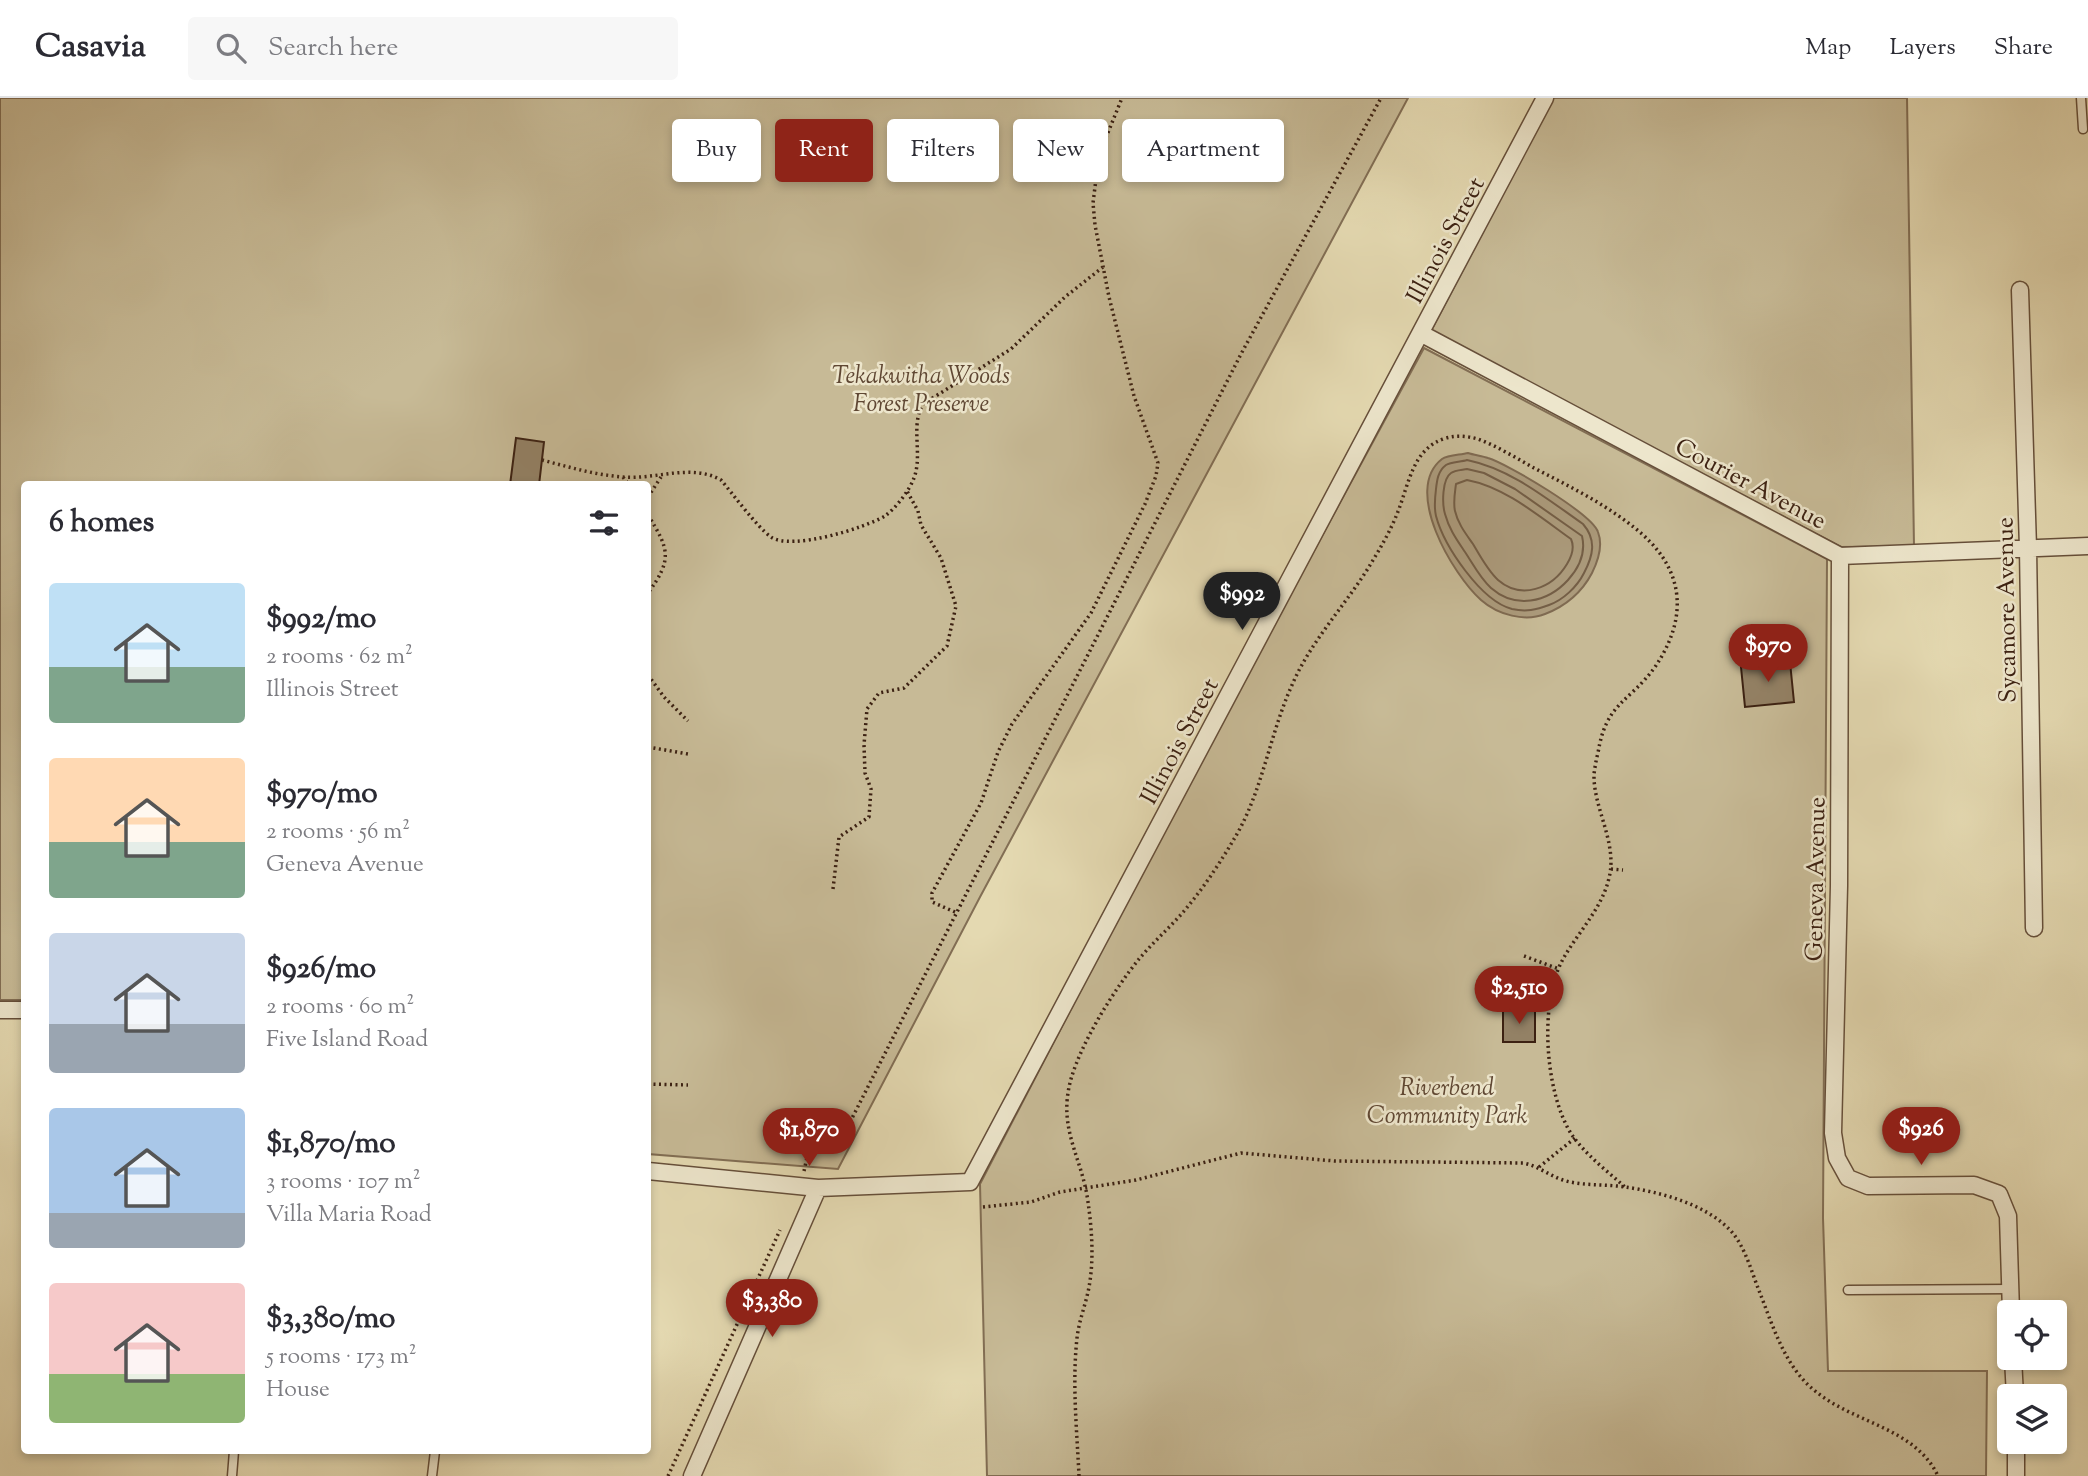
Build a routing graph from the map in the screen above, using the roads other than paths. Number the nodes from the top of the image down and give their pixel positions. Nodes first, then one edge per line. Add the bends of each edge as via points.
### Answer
1 (1545, 98) edge
2 (2081, 98) edge
3 (2083, 129) dead end
4 (2020, 290) dead end
5 (1422, 334) junction
6 (2088, 546) edge
7 (2028, 548) junction
8 (1840, 556) junction
9 (2034, 928) dead end
10 (0, 1010) edge
11 (21, 1010) edge
12 (651, 1171) edge
13 (818, 1188) junction
14 (2011, 1289) junction
15 (1848, 1290) dead end
16 (2011, 1300) edge
17 (234, 1454) edge
18 (435, 1454) edge
19 (2016, 1454) edge
20 (232, 1476) edge
21 (432, 1476) edge
22 (692, 1476) edge
23 (2016, 1476) edge

1 - 5 street, Illinois Street
2 - 3 lane
4 - 7 street, Sycamore Avenue
5 - 8 street, Courier Avenue
5 - 13 street, Illinois Street via 970,1182
6 - 7 street, Courier Avenue
7 - 8 street, Courier Avenue
7 - 9 street, Sycamore Avenue
8 - 14 street, Geneva Avenue via 1833,1132 1838,1158 1848,1178 1868,1185 1974,1185 1999,1194 2008,1216
10 - 11 street
12 - 13 street
13 - 22 street
14 - 15 lane
14 - 16 street
17 - 20 lane
18 - 21 lane
19 - 23 street

